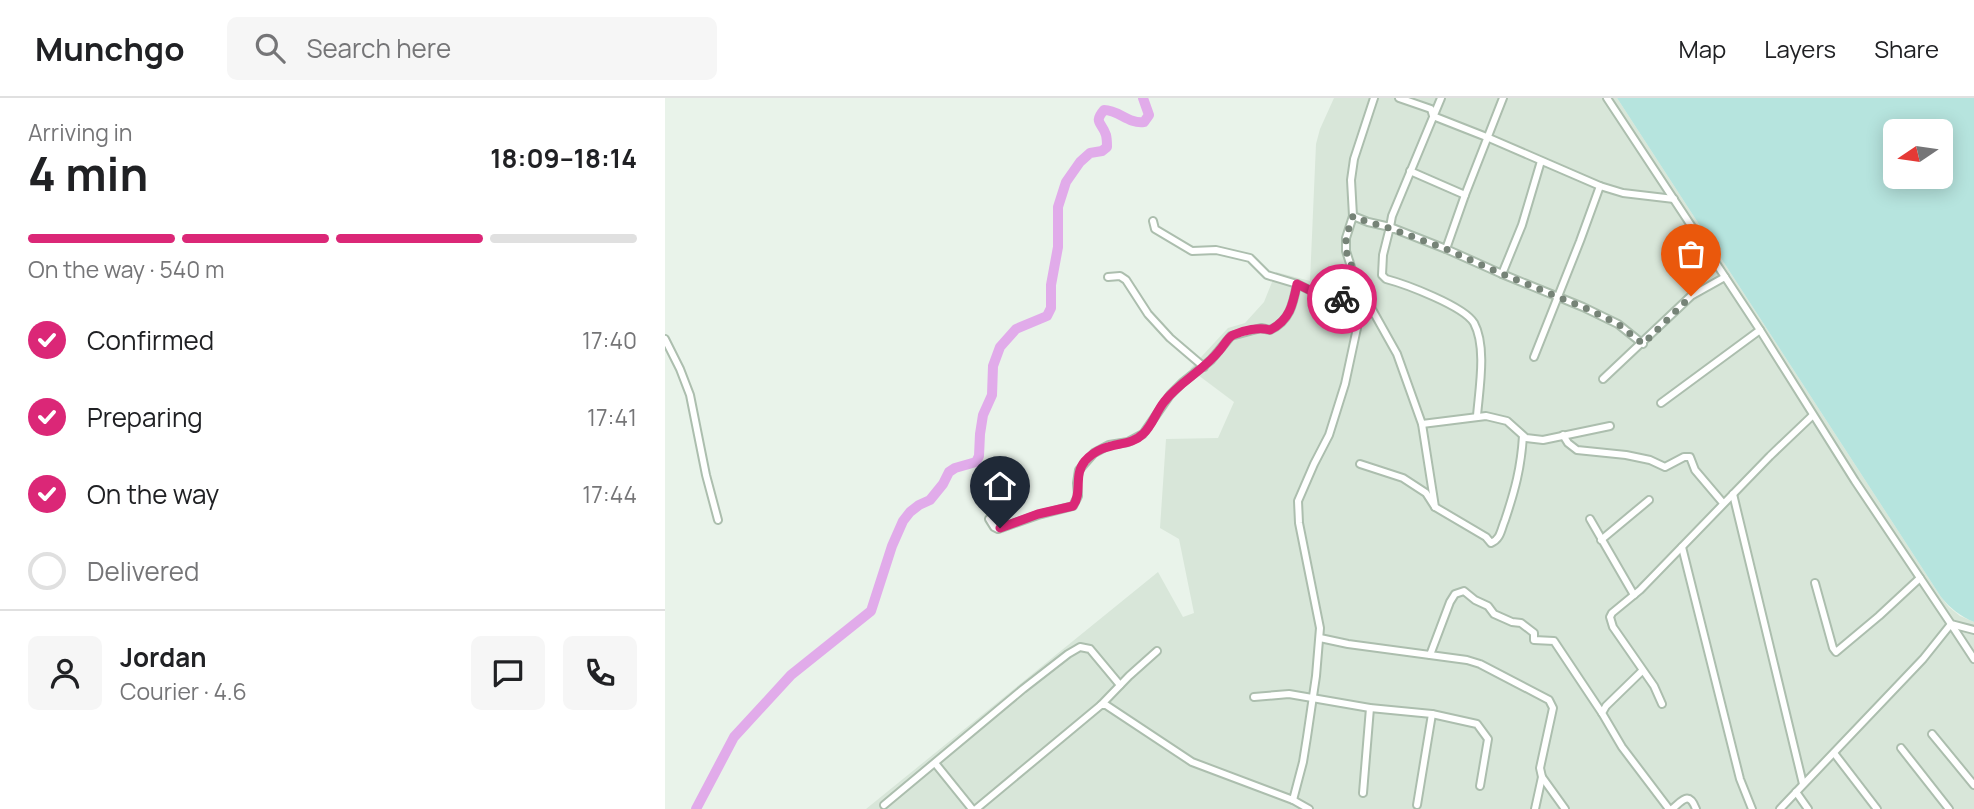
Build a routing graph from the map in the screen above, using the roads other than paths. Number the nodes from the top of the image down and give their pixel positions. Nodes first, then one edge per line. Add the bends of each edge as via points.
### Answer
1 (1374, 98) edge
2 (1399, 98) edge
3 (1441, 98) edge
4 (1503, 98) edge
5 (1607, 98) edge
6 (1433, 116) junction
7 (1489, 138) junction
8 (1541, 161) junction
9 (1410, 171) junction
10 (1599, 186) junction
11 (1465, 195) junction
12 (1674, 199) junction
13 (1353, 216) junction
14 (1153, 221) dead end
15 (1389, 228) junction
16 (1446, 249) junction
17 (1502, 274) junction
18 (1108, 277) dead end
19 (1725, 277) junction
20 (1297, 284) junction
21 (1359, 286) junction
22 (1557, 296) junction
23 (1359, 297) junction
24 (1760, 330) junction
25 (665, 339) edge
26 (1643, 344) junction
27 (1534, 357) dead end
28 (1204, 367) junction
29 (1603, 379) dead end
30 (1661, 402) dead end
31 (1477, 416) junction
32 (1812, 416) junction
33 (1422, 424) junction
34 (1610, 426) dead end
35 (1563, 435) junction
36 (1523, 436) junction
37 (1360, 464) dead end
38 (1733, 494) junction
39 (1649, 500) dead end
40 (1723, 503) junction
41 (1435, 507) junction
42 (989, 519) dead end
43 (1590, 519) dead end
44 (717, 520) dead end
45 (1601, 540) junction
46 (1682, 547) junction
47 (1920, 578) junction
48 (1815, 583) dead end
49 (1634, 595) junction
50 (1951, 624) junction
51 (1974, 630) edge
52 (1319, 638) junction
53 (1157, 651) dead end
54 (1430, 655) junction
55 (1974, 659) edge
56 (1642, 671) junction
57 (1120, 685) junction
58 (1254, 697) dead end
59 (1313, 697) junction
60 (1662, 704) dead end
61 (1101, 705) junction
62 (1370, 708) junction
63 (1602, 713) junction
64 (1432, 714) junction
65 (1932, 734) dead end
66 (1901, 748) dead end
67 (1834, 753) junction
68 (935, 763) junction
69 (1542, 777) junction
70 (1803, 784) junction
71 (1974, 785) edge
72 (1480, 786) dead end
73 (1796, 792) junction
74 (1363, 793) dead end
75 (1293, 800) junction
76 (884, 805) dead end
77 (1417, 805) dead end
78 (974, 809) edge
79 (1309, 809) edge
80 (1535, 809) edge
81 (1565, 809) edge
82 (1671, 809) edge
83 (1696, 809) edge
84 (1752, 809) edge
85 (1780, 809) edge
86 (1808, 809) edge
87 (1877, 809) edge
88 (1949, 809) edge

1 - 13 street via 1354,159
2 - 6 street via 1431,109
3 - 6 street
4 - 7 street
5 - 12 street
6 - 7 street
6 - 9 street
7 - 8 street
7 - 11 street
8 - 10 street
8 - 17 street
9 - 11 street
9 - 15 street
10 - 12 street via 1623,194
10 - 22 street
11 - 16 street
12 - 19 street
13 - 15 street
13 - 21 street via 1346,251
14 - 20 street via 1155,229 1192,251 1216,250 1250,258 1267,275
15 - 16 street
15 - 31 street via 1382,275 1453,306 1473,320 1481,353
16 - 17 street
17 - 22 street
18 - 28 street via 1126,280 1148,314
19 - 24 street
19 - 26 street via 1691,296
20 - 23 street via 1329,299
20 - 28 street via 1292,307 1282,323 1270,330 1231,336
21 - 23 street
21 - 33 street via 1397,354
22 - 26 street via 1618,324
22 - 27 street
23 - 52 street via 1357,328 1336,415 1298,501
24 - 30 street
24 - 32 street
25 - 44 street via 690,395
26 - 29 street
28 - 42 street via 1170,395 1143,434 1102,448 1086,460 1078,475 1073,506 998,529
31 - 33 street
31 - 36 street via 1507,421
32 - 38 street
32 - 47 street
33 - 41 street
34 - 35 street
35 - 36 street via 1543,440
35 - 40 street via 1577,450 1626,455 1665,467 1690,457 1695,470
36 - 41 street via 1514,495 1496,542
37 - 41 street via 1403,478 1426,493
38 - 40 street
38 - 70 street
39 - 45 street
40 - 46 street
43 - 45 street
45 - 49 street
46 - 49 street
46 - 84 street via 1740,779
47 - 48 street via 1836,652
47 - 50 street
49 - 56 street via 1612,613 1610,621
50 - 51 street
50 - 55 street
50 - 67 street
52 - 54 street
52 - 59 street
53 - 57 street
54 - 63 street via 1450,602 1455,594 1464,592 1494,614 1521,623 1534,633 1534,640 1554,641
54 - 69 street via 1480,664 1552,702 1540,760
56 - 60 street
56 - 63 street
57 - 61 street
57 - 68 street via 1090,649 1080,647
58 - 59 street
59 - 62 street
59 - 75 street
61 - 75 street via 1192,762
61 - 78 street
62 - 64 street
62 - 74 street
63 - 82 street via 1622,747
64 - 72 street via 1477,724 1487,735
64 - 77 street
65 - 71 street
66 - 88 street
67 - 70 street
67 - 87 street
68 - 76 street
68 - 78 street
69 - 80 street
69 - 81 street
70 - 73 street
73 - 85 street
73 - 86 street
75 - 79 street
82 - 83 street via 1688,798

